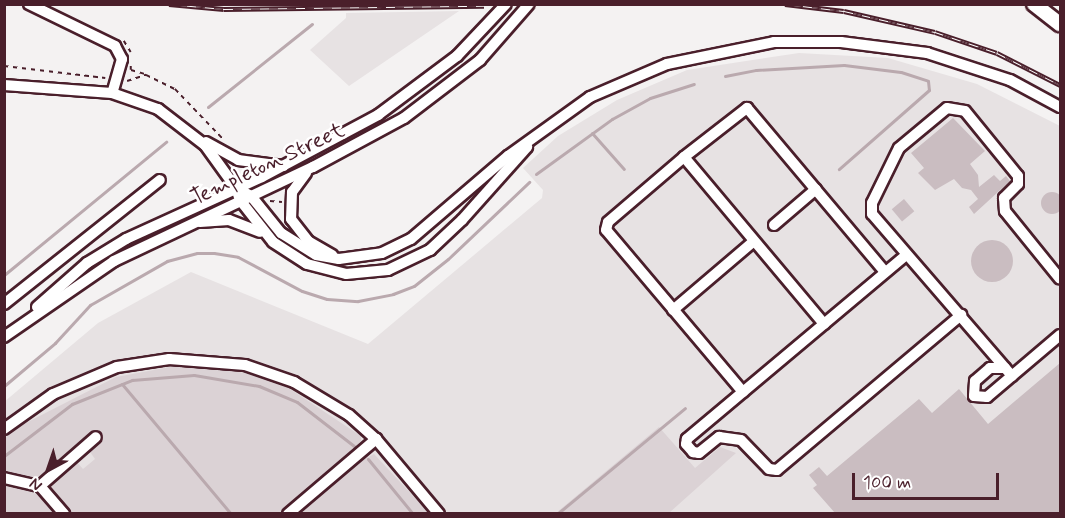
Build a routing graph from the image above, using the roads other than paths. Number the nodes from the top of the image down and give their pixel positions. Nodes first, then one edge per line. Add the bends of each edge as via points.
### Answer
1 (29, 4) edge
2 (506, 4) edge
3 (529, 4) edge
4 (1034, 4) edge
5 (1060, 24) edge
6 (4, 86) edge
7 (112, 93) junction
8 (1060, 107) edge
9 (191, 132) junction
10 (539, 133) junction
11 (684, 158) junction
12 (284, 166) junction
13 (313, 167) junction
14 (160, 180) dead end
15 (236, 188) junction
16 (816, 189) junction
17 (251, 196) junction
18 (240, 200) junction
19 (774, 225) dead end
20 (171, 232) junction
21 (267, 236) junction
22 (754, 241) junction
23 (905, 256) junction
24 (353, 258) junction
25 (885, 272) junction
26 (1060, 279) edge
27 (4, 304) edge
28 (673, 310) junction
29 (961, 315) junction
30 (824, 324) junction
31 (1060, 335) edge
32 (4, 337) edge
33 (742, 392) junction
34 (4, 429) edge
35 (96, 437) dead end
36 (376, 439) junction
37 (4, 478) edge
38 (40, 486) junction
39 (63, 513) edge
40 (288, 513) edge
41 (439, 513) edge

1 - 7 street via 116,46 122,58
2 - 12 street, Templeton Street via 427,81 342,136
3 - 13 street, Templeton Street via 480,60 447,87 404,118
4 - 5 main road
6 - 7 street
7 - 9 street via 158,109
8 - 10 street via 1010,80 938,56 861,43 797,41 731,48 647,71 590,97
9 - 12 street via 238,160
9 - 15 street
10 - 21 street via 450,232 430,250 399,266 367,274 334,272 298,259
10 - 24 street via 411,239 382,253
11 - 16 street via 744,106
11 - 22 street
11 - 28 street via 606,228
12 - 15 street, Templeton Street
13 - 17 street, Templeton Street
13 - 24 street via 292,192 294,225 323,251
14 - 27 street
15 - 17 street
15 - 18 street
15 - 32 street, Templeton Street via 147,227 87,263
16 - 19 street
16 - 25 street
17 - 18 street, Templeton Street
17 - 24 street via 270,223 291,242 323,257
18 - 20 street, Templeton Street
18 - 21 street
20 - 21 street via 194,224 229,220
20 - 32 street, Templeton Street via 114,261
22 - 28 street
22 - 30 street
23 - 25 street
23 - 26 street via 872,214 872,203 899,148 945,109 956,106 967,113 1017,173 1018,184 1004,198 1005,211
23 - 29 street via 915,261
25 - 30 street
28 - 33 street
29 - 31 street via 1009,372
29 - 33 street via 777,470 769,469 743,440 719,437 696,454 686,444
30 - 33 street
34 - 36 street via 53,394 100,372 151,361 209,359 260,369 315,392
35 - 38 street
36 - 40 street
36 - 41 street
37 - 38 street
38 - 39 street

